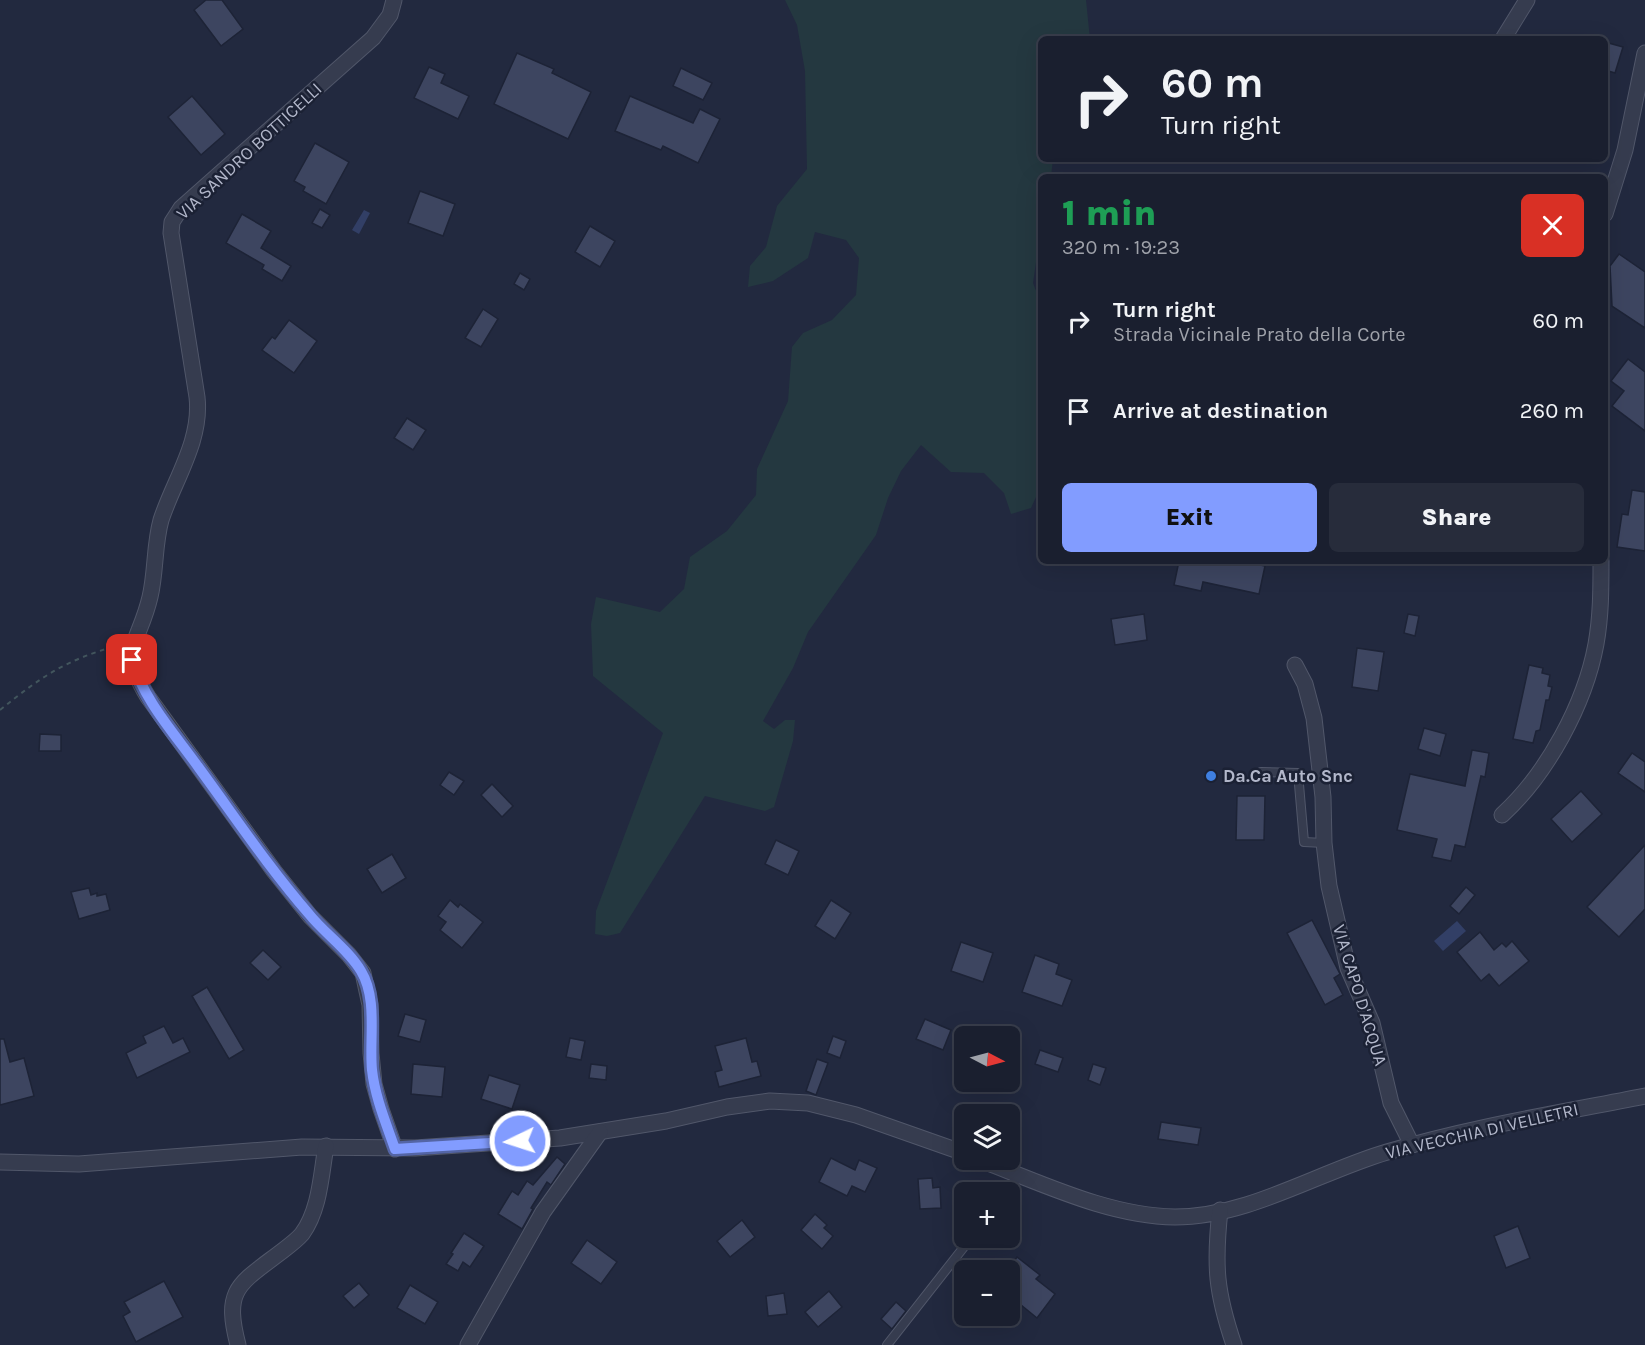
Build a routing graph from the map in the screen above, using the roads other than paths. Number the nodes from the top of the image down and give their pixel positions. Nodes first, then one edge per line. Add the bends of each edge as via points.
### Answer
1 (394, 0) edge
2 (1527, 0) edge
3 (1505, 36) edge
4 (1645, 52) edge
5 (1608, 204) edge
6 (1601, 564) edge
7 (1295, 664) dead end
8 (1261, 772) dead end
9 (1502, 815) dead end
10 (1324, 843) junction
11 (1645, 1096) edge
12 (600, 1132) junction
13 (1412, 1145) junction
14 (326, 1146) junction
15 (395, 1149) junction
16 (954, 1150) edge
17 (0, 1162) edge
18 (1006, 1170) edge
19 (1019, 1175) junction
20 (1013, 1182) edge
21 (1220, 1210) junction
22 (962, 1248) edge
23 (238, 1345) edge
24 (468, 1345) edge
25 (887, 1345) edge
26 (1234, 1345) edge

1 - 15 street, VIA SANDRO BOTTICELLI via 390,15 373,38 173,219 171,233 197,417 193,440 162,520 152,589 131,652 140,683 151,701 274,871 363,973 370,1005 374,1084
2 - 3 street
4 - 5 street via 1625,150
6 - 9 street via 1598,632 1578,700 1549,756 1517,801
7 - 10 street, VIA CAPO D'ACQUA via 1309,694 1317,736
8 - 10 lane via 1298,773 1304,842
10 - 13 street, VIA CAPO D'ACQUA via 1329,885 1348,968 1372,1023 1391,1103
11 - 13 street, VIA VECCHIA DI VELLETRI
12 - 15 street
12 - 16 street via 749,1103 786,1101 863,1117
12 - 24 street via 543,1212
13 - 21 street, VIA VECCHIA DI VELLETRI via 1344,1166 1267,1198
14 - 15 street
14 - 17 street via 90,1163
14 - 23 street via 316,1203 301,1234 236,1290 232,1316
18 - 19 street, VIA VECCHIA DI VELLETRI
19 - 20 lane
19 - 21 street, VIA VECCHIA DI VELLETRI via 1138,1213 1177,1217
21 - 26 street via 1217,1277
22 - 25 lane

